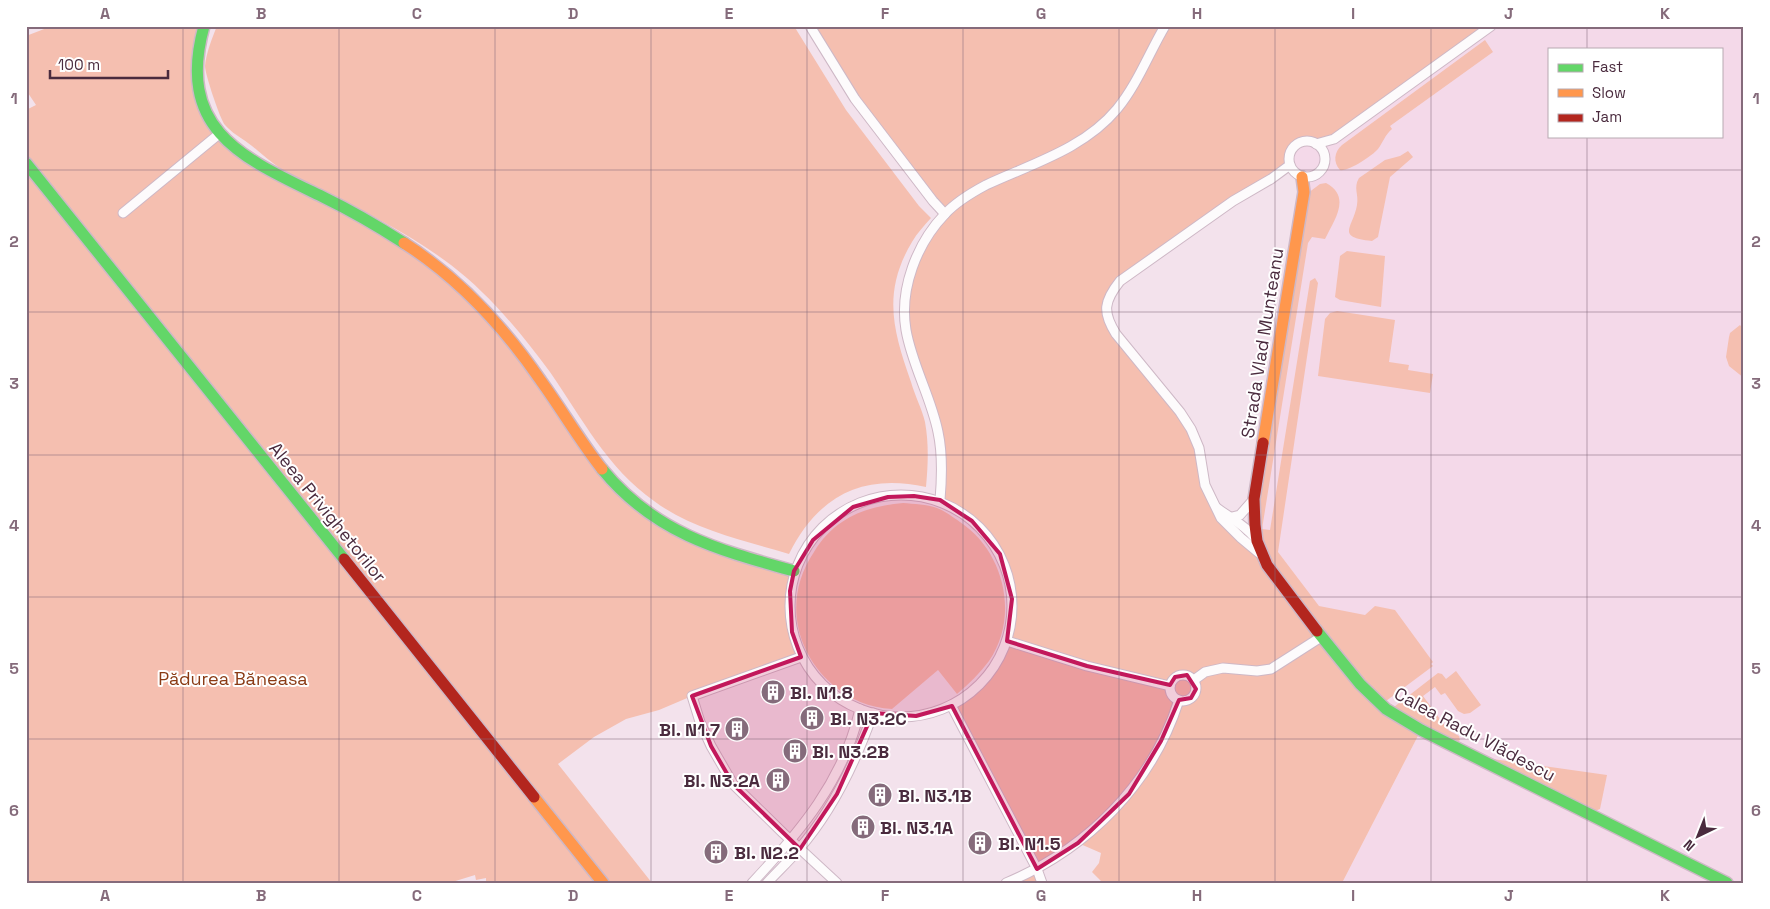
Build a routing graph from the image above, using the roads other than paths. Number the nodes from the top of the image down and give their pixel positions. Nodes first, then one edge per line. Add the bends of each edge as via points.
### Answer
1 (204, 26) edge
2 (810, 26) edge
3 (1165, 26) edge
4 (1491, 26) edge
5 (219, 134) junction
6 (1334, 139) junction
7 (1316, 144) junction
8 (1325, 155) junction
9 (26, 163) edge
10 (1290, 165) junction
11 (1303, 176) junction
12 (1271, 179) junction
13 (123, 213) dead end
14 (945, 214) junction
15 (1254, 499) junction
16 (940, 500) junction
17 (1215, 506) junction
18 (1232, 517) junction
19 (1250, 524) junction
20 (1229, 527) junction
21 (1260, 553) junction
22 (794, 571) junction
23 (1321, 637) junction
24 (1007, 640) junction
25 (801, 657) junction
26 (1194, 680) junction
27 (1170, 686) junction
28 (1179, 700) junction
29 (951, 705) junction
30 (860, 709) junction
31 (873, 713) junction
32 (791, 841) junction
33 (800, 849) junction
34 (1037, 869) junction
35 (603, 883) edge
36 (752, 883) edge
37 (767, 883) edge
38 (837, 883) edge
39 (1006, 883) edge
40 (1042, 883) edge
41 (1727, 883) edge

1 - 5 street via 196,55 196,78 211,122
2 - 14 street via 855,99
3 - 14 street via 1118,108 1095,132 1075,145 986,185
4 - 6 street
5 - 13 street
5 - 22 street via 254,162 397,238 457,282 485,310 541,379 611,481 652,517 696,541
6 - 7 street
6 - 8 street
7 - 8 street
7 - 10 street via 1305,141 1296,145 1290,154
8 - 11 street via 1321,171
9 - 35 street, Aleea Privighetorilor
10 - 11 street
10 - 12 street, Calea Radu Vlădescu
11 - 12 street, Calea Radu Vlădescu
11 - 15 street, Strada Vlad Munteanu via 1304,192
12 - 17 street, Calea Radu Vlădescu via 1233,201 1120,281 1107,302 1108,321 1116,334 1191,429 1199,448 1205,485
14 - 16 street via 924,241 917,257 905,310 910,347 940,438 943,462
15 - 18 street via 1240,515
15 - 19 street, Calea Radu Vlădescu
16 - 22 street via 904,495 853,507 824,527
16 - 24 street via 972,521 989,537 1000,554 1012,599
17 - 18 street
17 - 20 street, Calea Radu Vlădescu
18 - 19 street
19 - 20 street
19 - 21 street, Calea Radu Vlădescu
20 - 21 street, Calea Radu Vlădescu
21 - 23 street, Calea Radu Vlădescu
22 - 25 street via 790,619
23 - 26 street via 1271,669 1223,668 1205,672
23 - 41 street, Calea Radu Vlădescu via 1360,684 1402,720
24 - 27 street via 1087,666
24 - 29 street via 996,664 978,686
25 - 30 street via 819,681 836,696
25 - 32 street via 692,696 711,746 733,784
26 - 27 street via 1187,675 1179,675
26 - 28 street via 1194,695
27 - 28 street via 1173,696
28 - 34 street via 1161,741 1128,794 1094,830
29 - 31 street via 916,716
29 - 34 street
30 - 31 street
30 - 32 street via 837,770 809,818
31 - 33 street via 841,787
32 - 33 street
32 - 36 street
33 - 37 street
33 - 38 street
34 - 39 street
34 - 40 street

